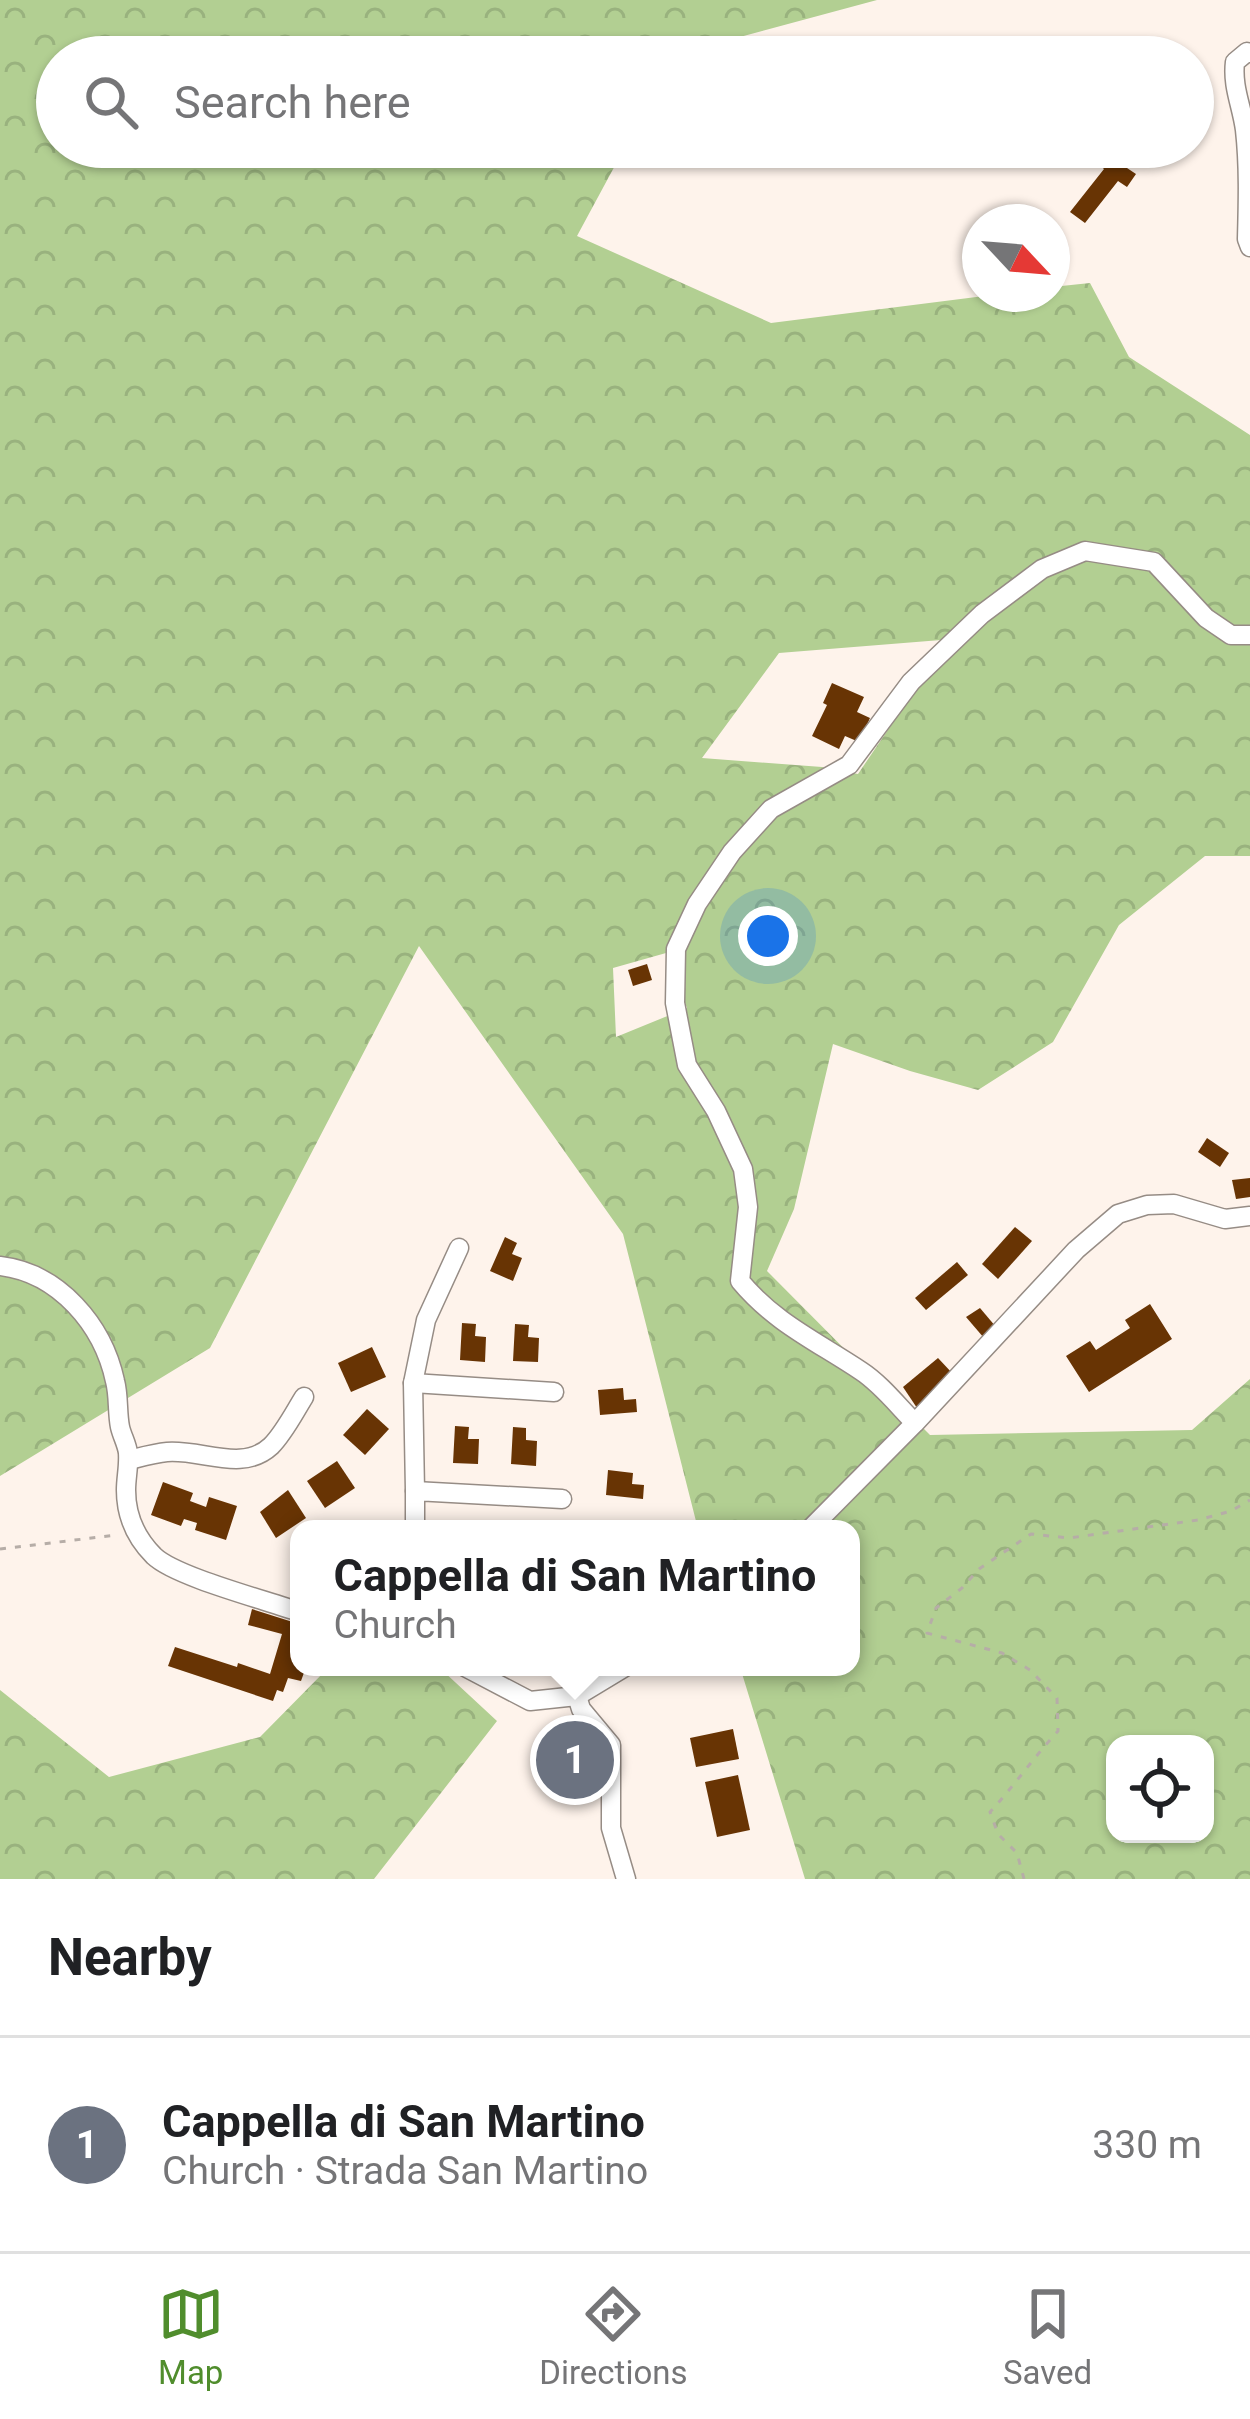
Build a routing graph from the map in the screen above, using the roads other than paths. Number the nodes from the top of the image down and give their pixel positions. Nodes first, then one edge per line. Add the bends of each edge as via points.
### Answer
1 (1250, 52) edge
2 (1250, 247) edge
3 (1250, 635) edge
4 (1250, 1216) edge
5 (458, 1248) dead end
6 (0, 1266) edge
7 (413, 1383) junction
8 (554, 1392) dead end
9 (304, 1397) dead end
10 (915, 1424) junction
11 (129, 1460) junction
12 (415, 1491) junction
13 (562, 1499) dead end
14 (415, 1520) edge
15 (819, 1520) edge
16 (290, 1609) edge
17 (482, 1676) edge
18 (610, 1676) edge
19 (577, 1696) junction
20 (626, 1879) edge

1 - 2 street via 1235,62 1233,81 1245,124
3 - 10 street via 1231,635 1206,618 1154,562 1084,550 1042,569 911,682 848,765 771,809 721,869 676,949 687,1065 743,1169 748,1207 740,1281 795,1332 866,1374
4 - 10 street via 1225,1219 1174,1204 1118,1214
5 - 7 street via 426,1320
6 - 11 street via 51,1284 86,1319 107,1351
7 - 8 street
7 - 12 street
9 - 11 street via 272,1445 252,1458 165,1452
10 - 15 street
11 - 16 street via 128,1510 157,1559
12 - 13 street
12 - 14 street
17 - 19 street via 530,1701
18 - 19 street
19 - 20 street via 611,1744 611,1828

